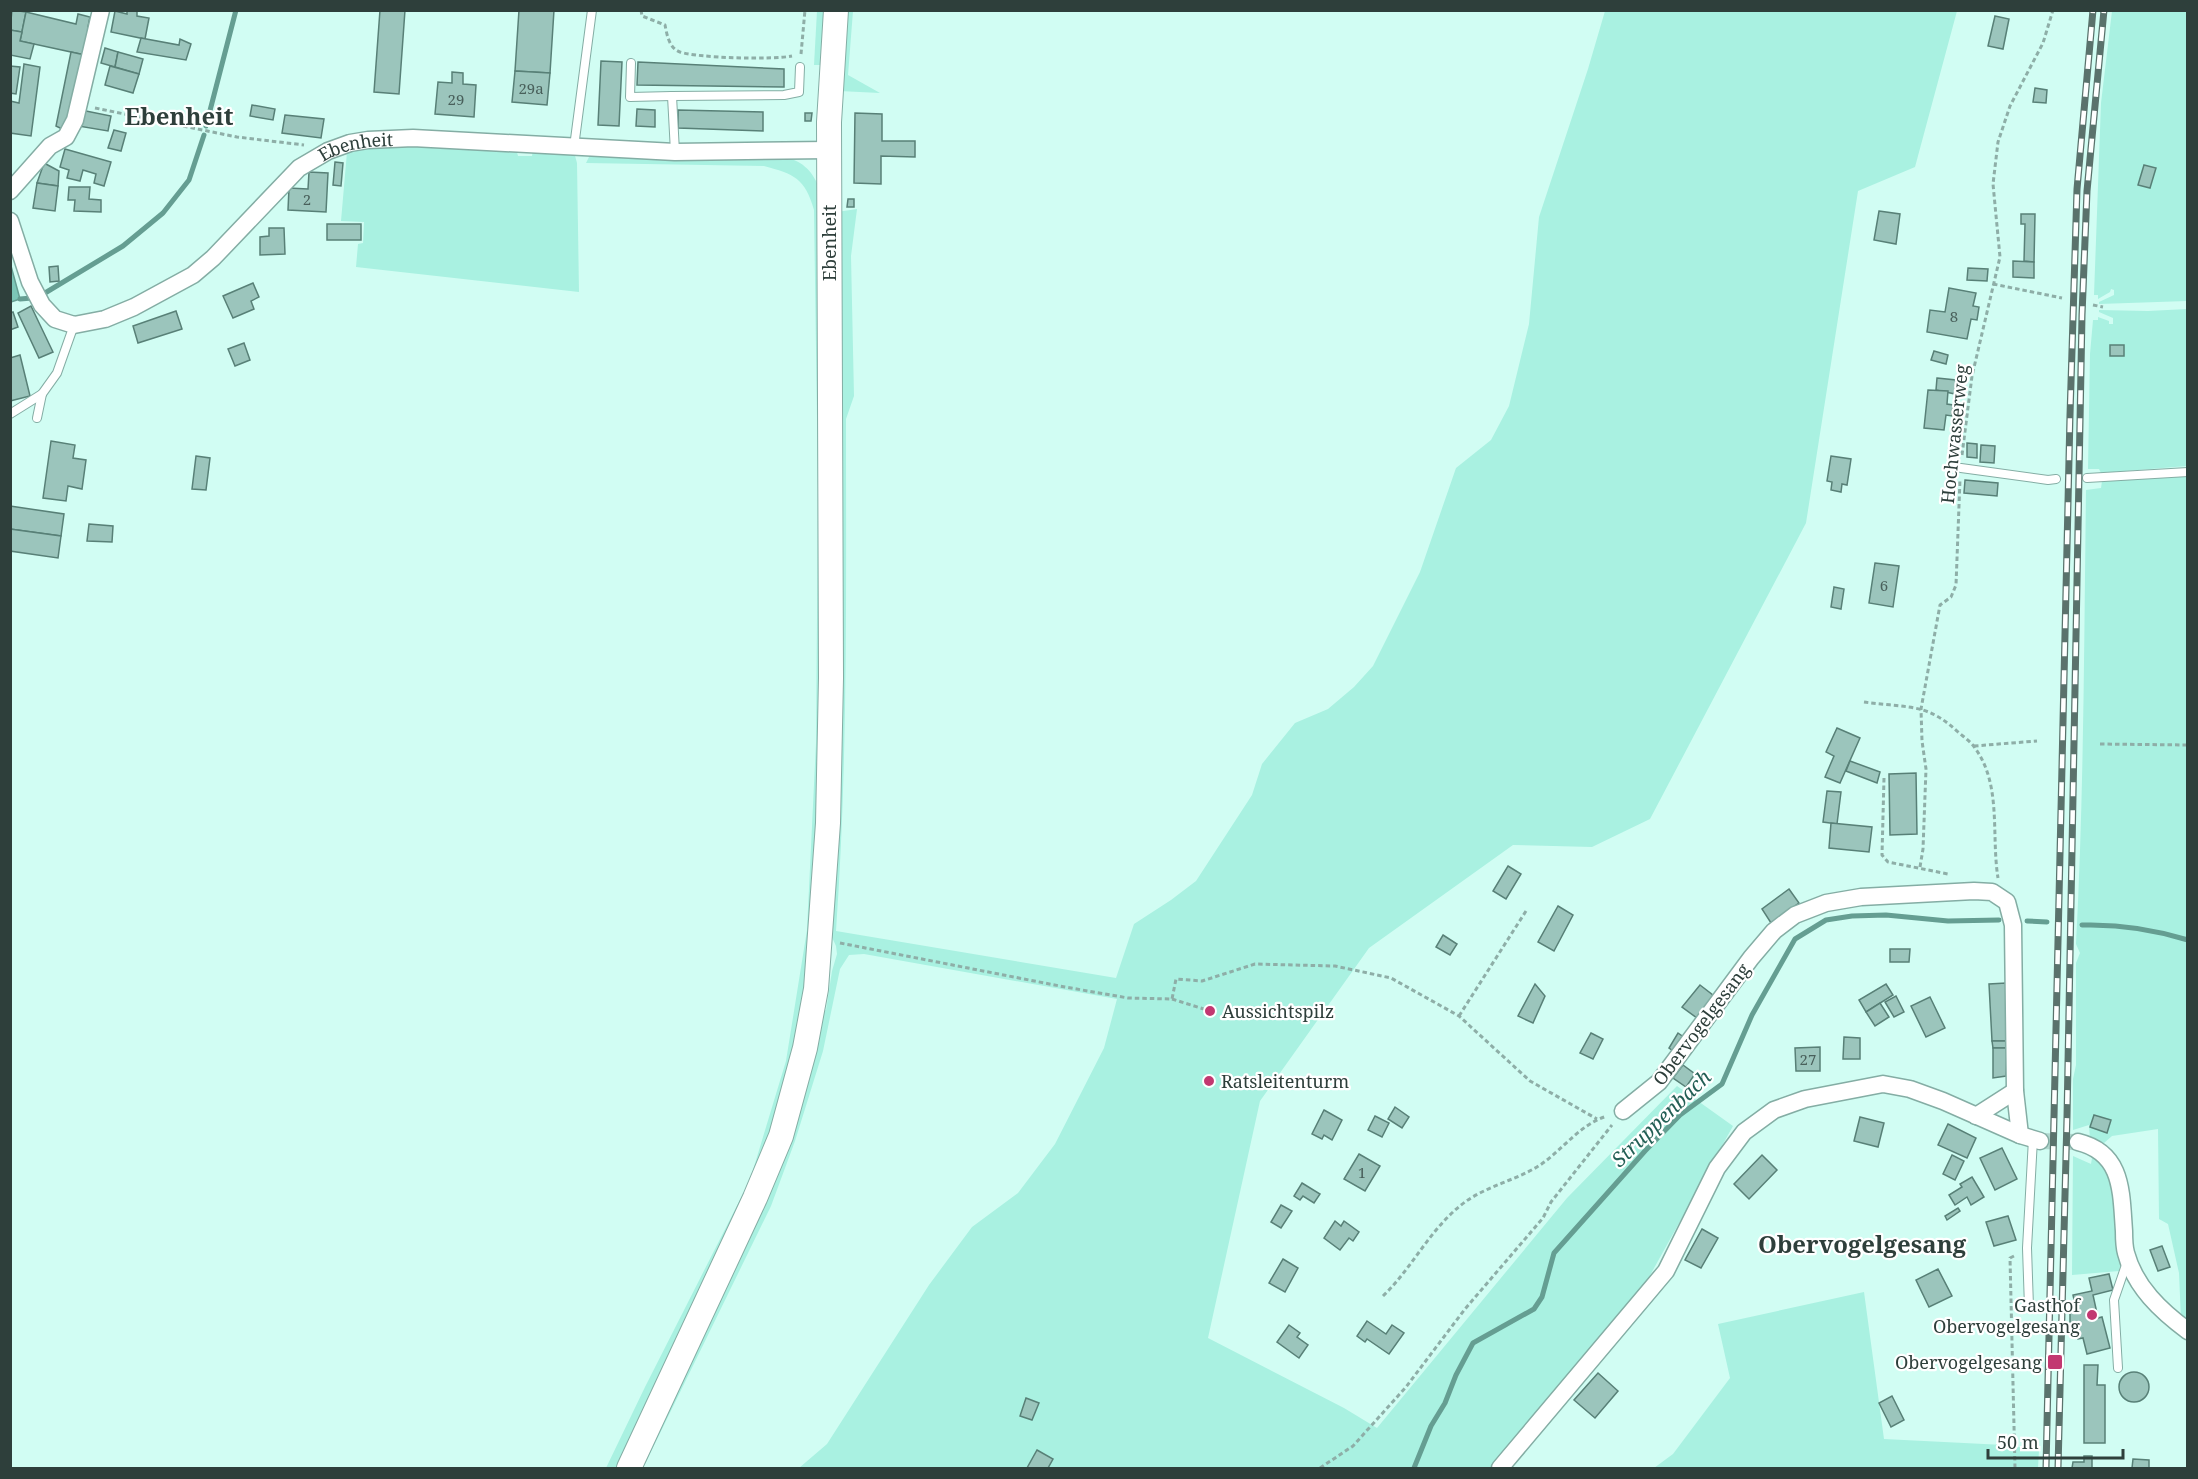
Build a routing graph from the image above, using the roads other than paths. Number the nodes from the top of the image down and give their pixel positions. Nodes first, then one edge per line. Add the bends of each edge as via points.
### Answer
1 (101, 10) edge
2 (592, 10) edge
3 (836, 10) edge
4 (631, 63) dead end
5 (800, 67) dead end
6 (672, 96) junction
7 (574, 148) junction
8 (828, 150) junction
9 (675, 152) junction
10 (10, 191) edge
11 (10, 221) edge
12 (74, 326) junction
13 (42, 394) junction
14 (10, 414) edge
15 (37, 418) dead end
16 (1961, 468) road end
17 (2187, 472) edge
18 (2087, 478) dead end
19 (2056, 479) dead end
20 (2015, 1091) junction
21 (1623, 1112) road end
22 (1976, 1116) junction
23 (2031, 1138) junction
24 (2078, 1142) tunnel mouth
25 (2128, 1258) junction
26 (2029, 1307) dead end
27 (2187, 1331) edge
28 (2118, 1368) dead end
29 (629, 1468) edge
30 (1500, 1468) edge

1 - 10 street via 75,120 66,137 48,141
2 - 7 lane
3 - 8 main road, Ebenheit
4 - 6 lane via 630,97
5 - 6 lane via 799,92
6 - 9 lane
7 - 9 street, Ebenheit
7 - 12 street, Ebenheit via 413,138 368,140 328,151 299,168 193,275 134,307
8 - 9 street, Ebenheit
8 - 29 main road, Ebenheit via 831,678 828,823 816,989 806,1048 781,1136
11 - 12 street via 30,282 42,304 56,319
12 - 13 lane via 57,374
13 - 14 lane
13 - 15 lane
16 - 19 lane
17 - 18 lane
20 - 21 street, Obervogelgesang via 2013,925 2007,902 1992,892 1974,891 1826,903 1795,915 1774,931 1751,958 1659,1082
20 - 22 street
20 - 23 street
22 - 23 street
22 - 30 street via 1910,1089 1884,1084 1795,1102 1774,1110 1744,1132 1717,1168 1665,1271
23 - 26 lane
24 - 25 street via 2094,1146 2109,1160 2117,1175
25 - 27 street via 2137,1281 2168,1317
25 - 28 lane via 2114,1300

